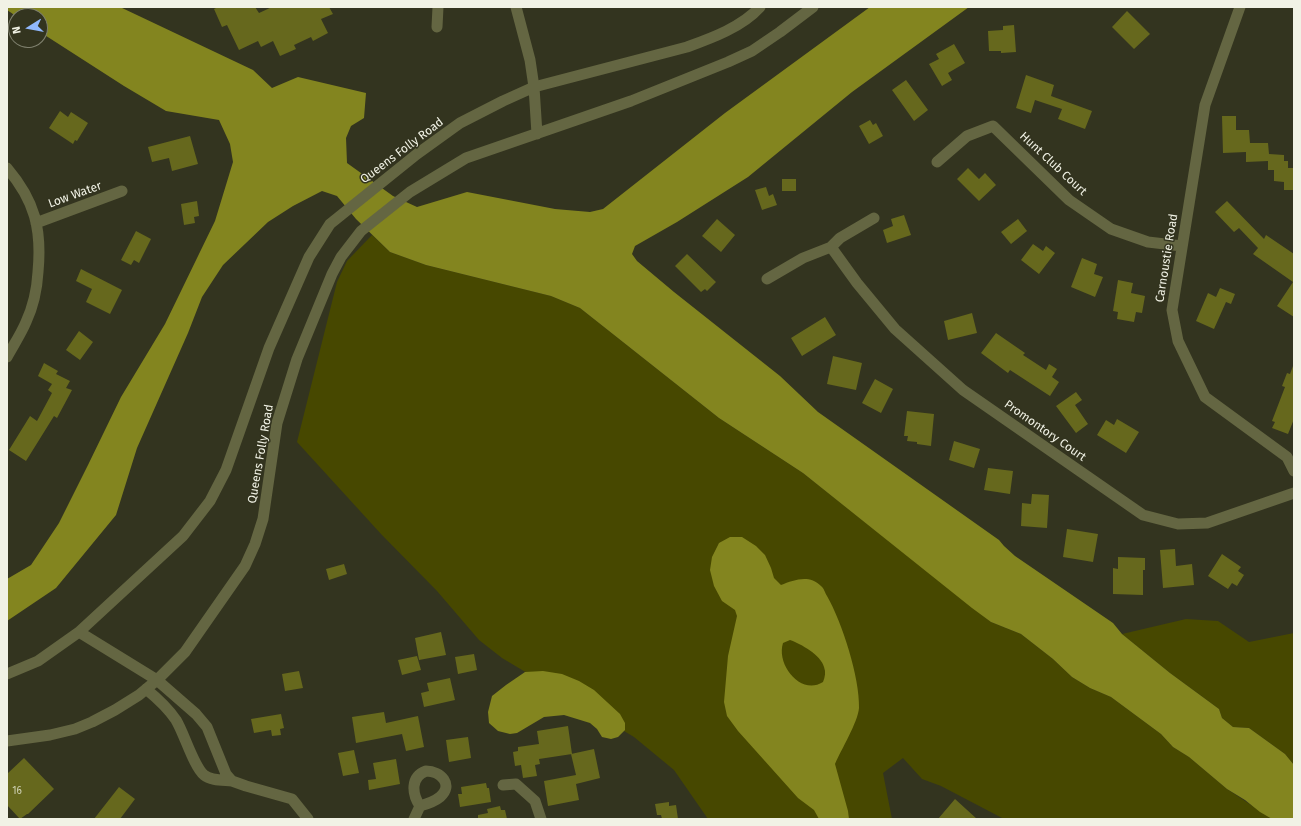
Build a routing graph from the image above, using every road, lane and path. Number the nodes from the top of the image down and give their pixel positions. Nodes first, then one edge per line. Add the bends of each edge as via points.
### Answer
1 (438, 7) edge
2 (516, 7) edge
3 (760, 7) edge
4 (813, 7) edge
5 (1240, 7) edge
6 (437, 27) dead end
7 (534, 87) junction
8 (537, 134) junction
9 (937, 162) dead end
10 (7, 168) edge
11 (122, 191) dead end
12 (874, 218) dead end
13 (36, 222) junction
14 (1182, 246) junction
15 (831, 247) junction
16 (767, 279) dead end
17 (7, 357) edge
18 (1294, 471) edge
19 (1294, 493) edge
20 (79, 632) junction
21 (7, 674) edge
22 (157, 680) junction
23 (146, 689) junction
24 (7, 742) edge
25 (232, 781) junction
26 (502, 785) dead end
27 (420, 806) dead end
28 (308, 819) edge
29 (414, 819) edge
30 (541, 819) edge

1 - 6 street
2 - 7 street via 530,60
3 - 7 street, Queens Folly Road via 737,25 710,39
4 - 8 street, Queens Folly Road via 752,51 631,101
5 - 14 street, Carnoustie Road via 1205,104
7 - 8 street
7 - 20 street, Queens Folly Road via 460,123 330,224 309,257 269,348 226,470 210,501 183,536
8 - 22 street, Queens Folly Road via 466,158 410,192 361,231 341,257 297,359 277,423 263,519 255,544 245,566 185,652
9 - 14 street, Hunt Club Court via 967,136 993,126 1069,200 1111,229 1148,242
10 - 13 street via 19,182
11 - 13 street, Low Water
12 - 15 street via 840,238
13 - 17 street via 40,256 35,295 26,322
14 - 18 street, Carnoustie Road via 1172,310 1178,341 1205,397 1287,457
15 - 16 street via 803,258
15 - 19 street, Promontory Court via 895,329 963,390 1143,515 1178,524 1207,523
20 - 21 street, Queens Folly Road via 38,661
20 - 22 street
22 - 23 street, Queens Folly Road
22 - 25 street via 196,714 206,727 226,774
23 - 24 street, Queens Folly Road via 115,710 75,729
23 - 25 street via 166,706 176,721 204,776
25 - 28 street via 292,799
26 - 30 street via 516,784 535,801
27 - 29 street

